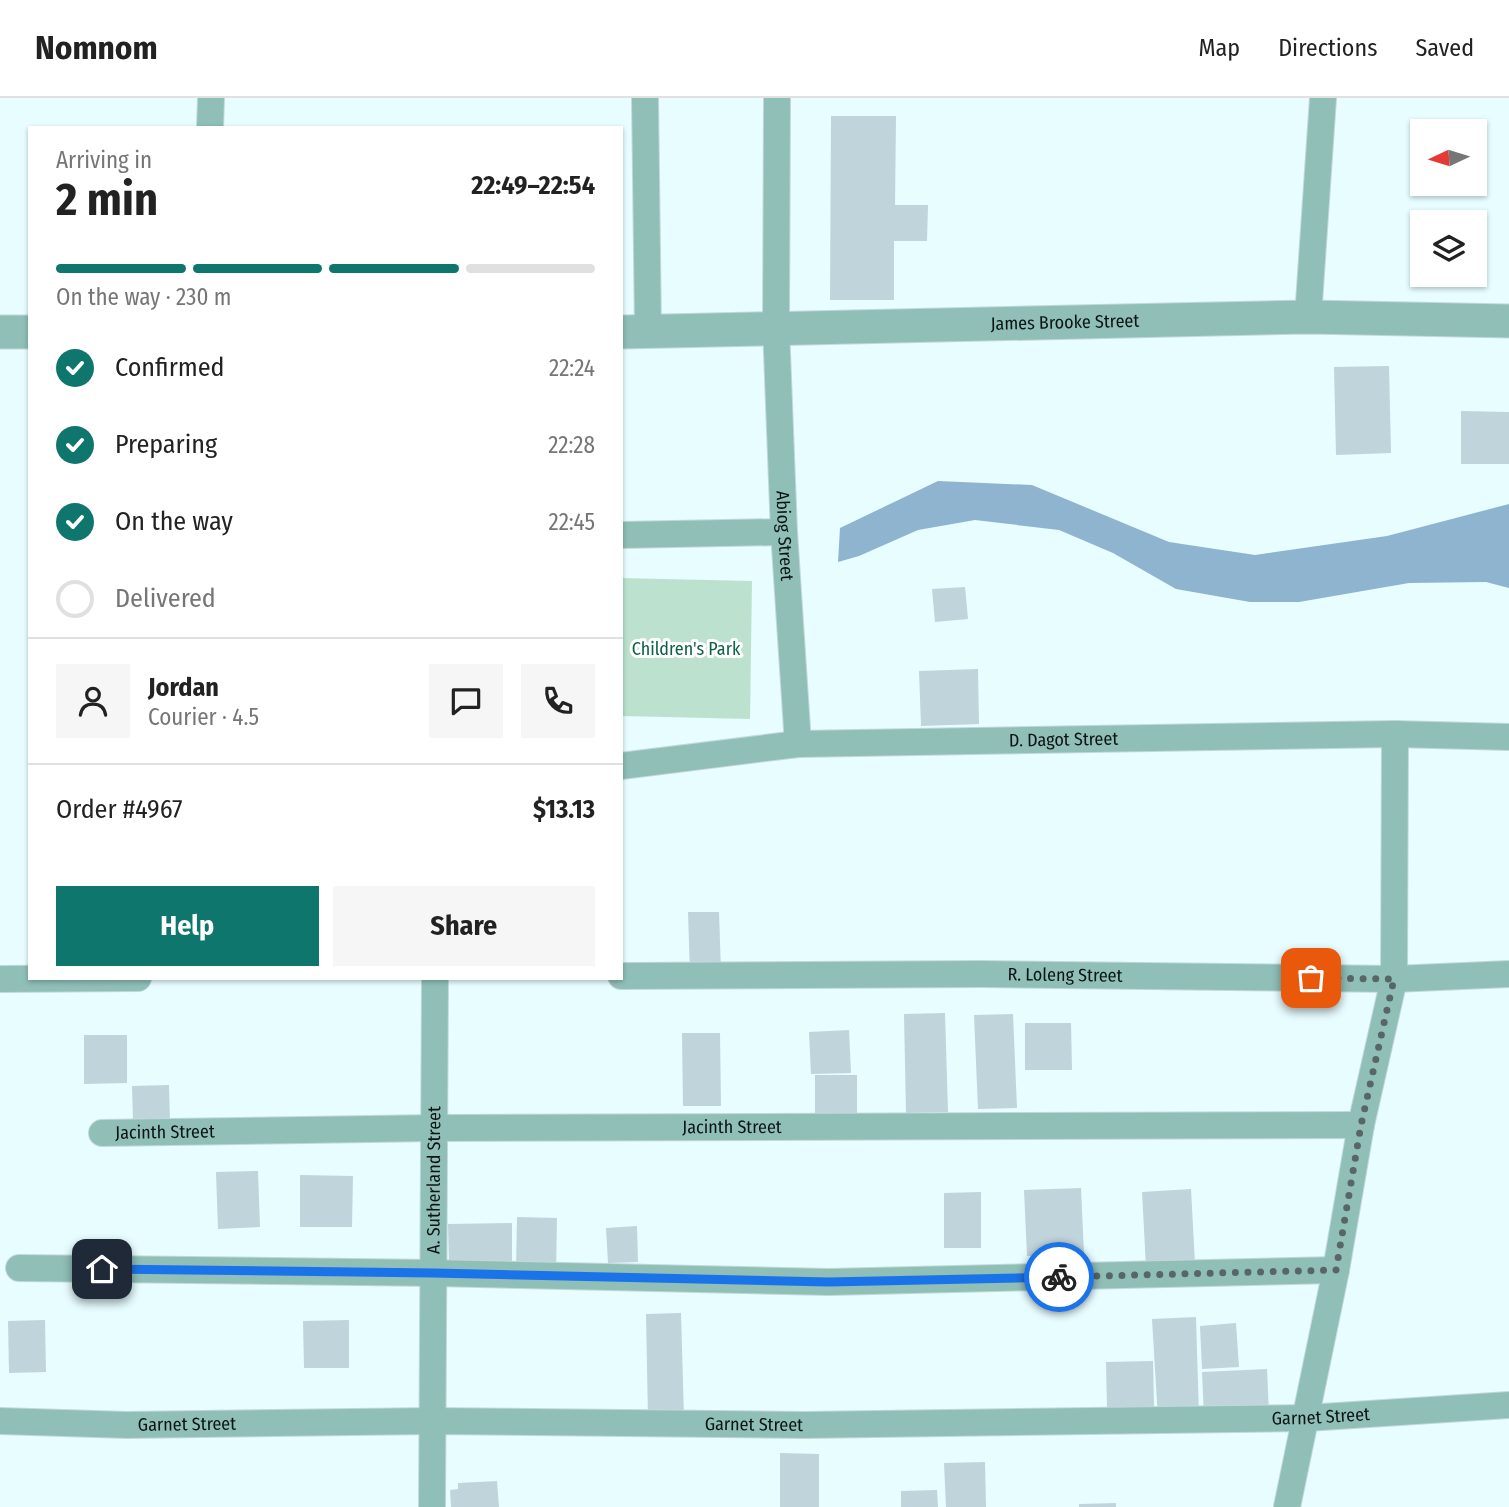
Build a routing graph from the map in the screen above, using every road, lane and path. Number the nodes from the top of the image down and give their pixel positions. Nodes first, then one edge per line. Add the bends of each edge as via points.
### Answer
1 (211, 98) edge
2 (645, 98) edge
3 (777, 98) edge
4 (1323, 98) edge
5 (210, 126) edge
6 (1308, 317) junction
7 (1509, 321) edge
8 (776, 327) junction
9 (0, 332) edge
10 (28, 332) edge
11 (635, 332) edge
12 (784, 532) junction
13 (623, 536) edge
14 (1395, 734) junction
15 (1509, 737) edge
16 (798, 744) junction
17 (623, 766) edge
18 (1509, 974) edge
19 (623, 976) edge
20 (0, 979) edge
21 (28, 979) edge
22 (1394, 979) junction
23 (435, 980) edge
24 (1361, 1125) junction
25 (435, 1128) junction
26 (102, 1133) dead end
27 (19, 1268) dead end
28 (1336, 1270) junction
29 (434, 1273) junction
30 (1509, 1405) edge
31 (1307, 1418) junction
32 (0, 1421) edge
33 (432, 1421) junction
34 (432, 1507) edge
35 (1287, 1507) edge

1 - 5 street
2 - 11 street
3 - 8 street, Abiog Street
4 - 6 street
6 - 7 street, James Brooke Street
6 - 8 street, James Brooke Street
8 - 11 street, James Brooke Street
8 - 12 street, Abiog Street
9 - 10 street
12 - 13 street
12 - 16 street, Abiog Street
14 - 15 street, D. Dagot Street
14 - 16 street, D. Dagot Street
14 - 22 street
16 - 17 street, D. Dagot Street
18 - 22 street, R. Loleng Street
19 - 22 street, R. Loleng Street
20 - 21 street
22 - 24 street
23 - 25 street, A. Sutherland Street
24 - 25 street, Jacinth Street
24 - 28 street
25 - 26 street, Jacinth Street
25 - 29 street, A. Sutherland Street
27 - 29 street
28 - 29 street via 829,1282
28 - 31 street
29 - 33 street, A. Sutherland Street
30 - 31 street, Garnet Street
31 - 33 street, Garnet Street via 805,1426
31 - 35 street
32 - 33 street, Garnet Street via 127,1425
33 - 34 street, A. Sutherland Street

